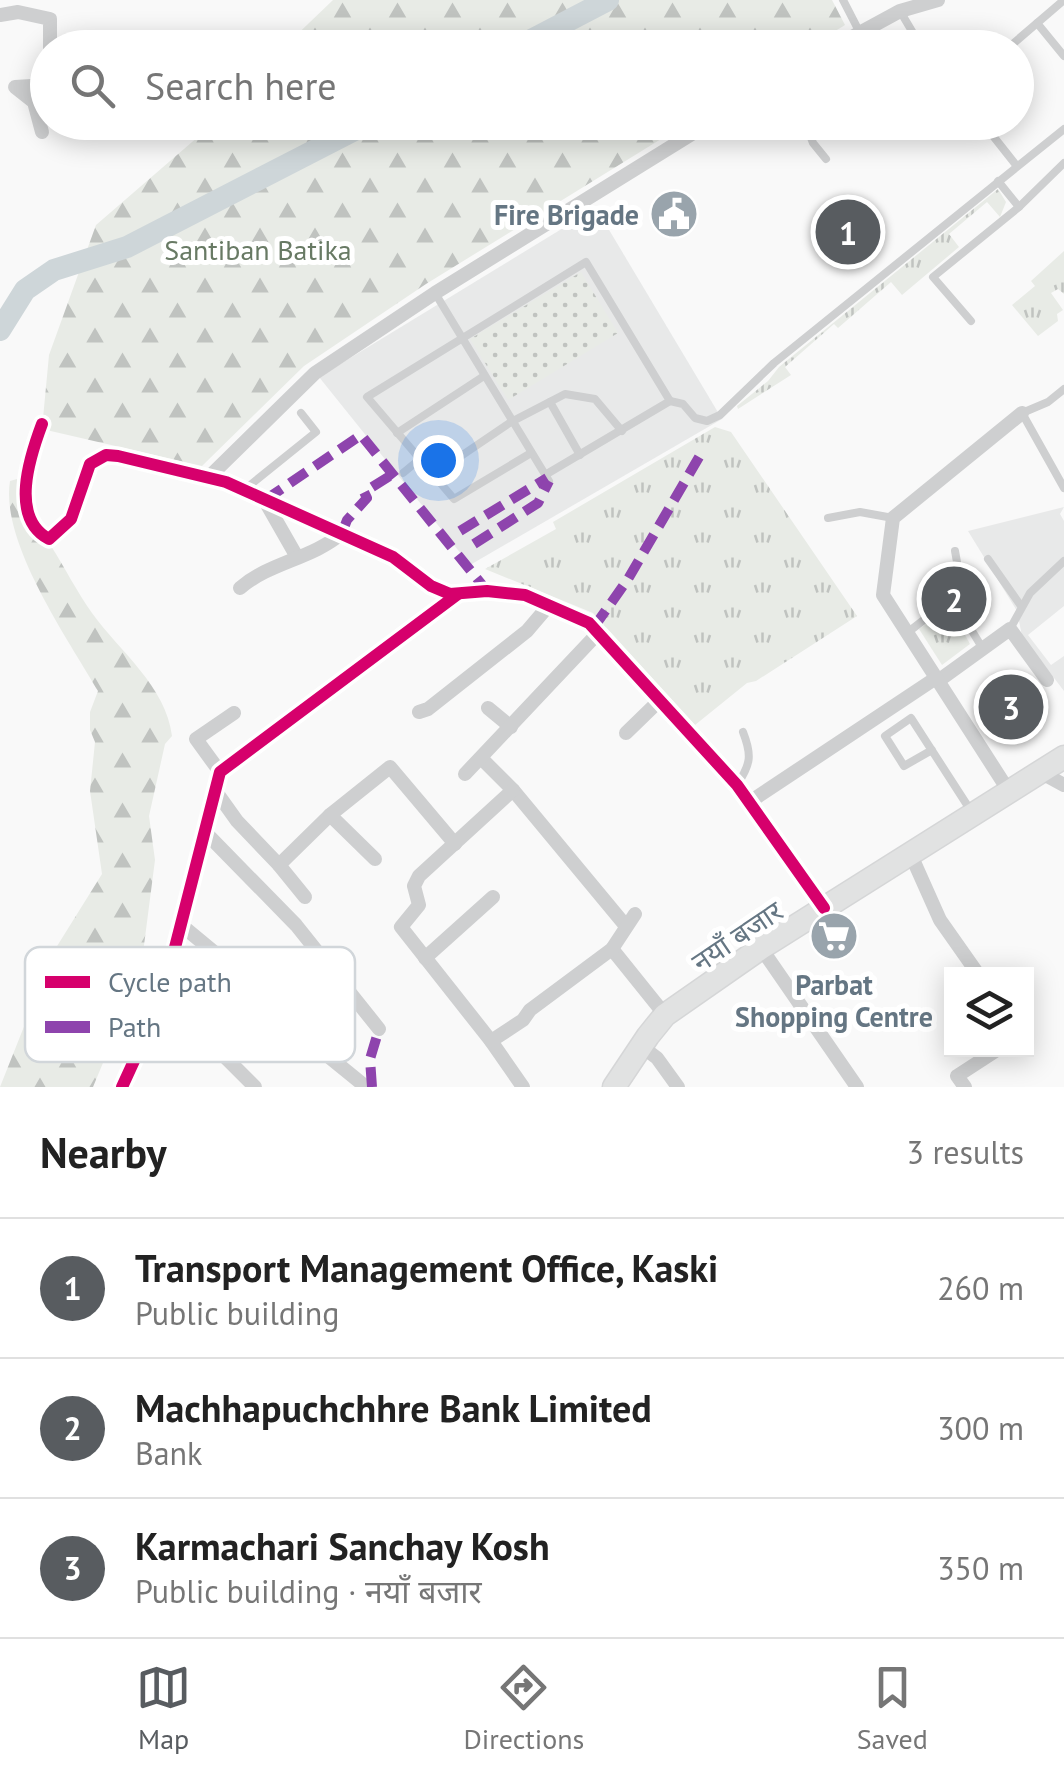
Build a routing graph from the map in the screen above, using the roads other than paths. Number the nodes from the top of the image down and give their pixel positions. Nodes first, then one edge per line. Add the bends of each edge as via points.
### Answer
1 (843, 0) edge
2 (938, 0) edge
3 (1064, 0) edge
4 (900, 11) junction
5 (0, 15) edge
6 (1036, 23) junction
7 (50, 30) edge
8 (858, 30) edge
9 (860, 30) edge
10 (909, 30) edge
11 (1028, 30) edge
12 (1064, 56) edge
13 (30, 86) edge
14 (30, 99) edge
15 (1064, 129) edge
16 (682, 140) edge
17 (812, 140) edge
18 (998, 140) edge
19 (826, 159) dead end
20 (1064, 162) edge
21 (1016, 165) junction
22 (998, 181) junction
23 (1019, 208) junction
24 (435, 293) junction
25 (971, 321) dead end
26 (461, 336) junction
27 (484, 376) junction
28 (1064, 389) edge
29 (670, 401) junction
30 (550, 402) junction
31 (301, 413) dead end
32 (1022, 413) junction
33 (511, 422) junction
34 (42, 424) dead end
35 (622, 432) junction
36 (397, 433) junction
37 (531, 452) junction
38 (580, 456) junction
39 (420, 459) junction
40 (404, 473) dead end
41 (433, 474) junction
42 (209, 477) junction
43 (1064, 488) edge
44 (244, 490) junction
45 (264, 500) junction
46 (828, 518) dead end
47 (893, 518) junction
48 (342, 534) junction
49 (955, 551) dead end
50 (297, 557) junction
51 (988, 559) dead end
52 (1064, 561) edge
53 (240, 588) dead end
54 (458, 594) junction
55 (550, 604) junction
56 (1021, 606) junction
57 (934, 612) junction
58 (1010, 630) junction
59 (600, 631) junction
60 (907, 633) junction
61 (983, 649) junction
62 (937, 679) junction
63 (1047, 680) dead end
64 (661, 699) junction
65 (488, 708) dead end
66 (234, 712) dead end
67 (419, 712) dead end
68 (511, 727) junction
69 (742, 732) dead end
70 (626, 733) dead end
71 (932, 750) junction
72 (481, 758) junction
73 (1064, 758) edge
74 (220, 772) junction
75 (1042, 773) junction
76 (465, 774) dead end
77 (737, 784) junction
78 (1064, 784) edge
79 (514, 790) junction
80 (1010, 793) junction
81 (217, 794) junction
82 (750, 801) junction
83 (330, 815) junction
84 (974, 816) junction
85 (203, 830) junction
86 (455, 844) junction
87 (911, 856) junction
88 (374, 859) dead end
89 (278, 865) junction
90 (304, 897) dead end
91 (493, 897) dead end
92 (824, 908) junction
93 (180, 924) junction
94 (174, 947) edge
95 (208, 947) edge
96 (314, 947) edge
97 (612, 948) junction
98 (762, 948) junction
99 (425, 958) junction
100 (973, 967) edge
101 (355, 999) edge
102 (665, 1016) junction
103 (379, 1029) dead end
104 (492, 1041) junction
105 (641, 1046) junction
106 (986, 1057) edge
107 (133, 1062) edge
108 (228, 1062) edge
109 (335, 1062) edge
110 (122, 1087) edge
111 (256, 1087) edge
112 (366, 1087) edge
113 (523, 1087) edge
114 (614, 1087) edge
115 (678, 1087) edge
116 (857, 1087) edge
117 (965, 1087) edge

1 - 8 lane
2 - 4 street
3 - 6 lane
4 - 9 street
4 - 10 lane
5 - 7 street via 50,19
6 - 11 lane
6 - 12 lane
13 - 14 street via 14,87
15 - 21 lane
16 - 24 street
17 - 19 lane
18 - 21 lane
20 - 23 lane
21 - 22 lane
22 - 23 lane
22 - 29 lane via 774,362 720,415 695,418
23 - 25 lane via 933,277
24 - 26 lane
24 - 42 street via 315,374
26 - 27 lane
26 - 29 lane via 586,262
26 - 36 lane via 367,397
27 - 33 lane
27 - 36 lane
28 - 32 lane
29 - 35 lane
30 - 33 lane
30 - 35 lane via 565,394 595,400
30 - 38 lane
31 - 44 lane via 316,432
32 - 43 lane
32 - 47 street
33 - 37 lane
33 - 41 lane
34 - 42 street via 26,496 36,530 49,540 71,519 90,464 106,454
35 - 38 lane
36 - 39 lane
37 - 38 lane via 547,478
37 - 41 lane via 454,499
39 - 40 lane
39 - 41 lane
42 - 44 street
44 - 45 street
45 - 48 street
45 - 50 street
46 - 47 lane via 860,512
47 - 60 street via 883,596
48 - 50 street
48 - 54 street via 393,557 431,586
49 - 57 lane via 957,562
50 - 53 street
51 - 56 lane
52 - 56 lane
54 - 55 street via 505,591
54 - 74 street
55 - 59 street
55 - 67 street via 527,631
56 - 58 lane
57 - 60 lane
57 - 61 lane via 972,630
58 - 61 street
58 - 63 street
59 - 64 street
59 - 68 street
60 - 62 street
61 - 62 street
62 - 80 street
62 - 82 street
64 - 70 street
64 - 77 street
65 - 68 street
66 - 74 street via 196,739
68 - 72 street
69 - 77 lane via 752,753
71 - 71 lane via 911,718 885,736 904,766
71 - 84 lane
72 - 76 street
72 - 79 street
73 - 75 main road, नयाँ बजार
74 - 81 street
75 - 78 street
75 - 80 main road, नयाँ बजार
77 - 82 street
79 - 86 street
79 - 97 street via 630,920
80 - 84 main road, नयाँ बजार
81 - 85 street
81 - 89 street
82 - 92 street
83 - 86 street via 390,767
83 - 88 street
83 - 89 street
84 - 87 main road, नयाँ बजार
85 - 93 street
85 - 96 street
86 - 99 street via 416,880 419,905 401,927
87 - 92 main road, नयाँ बजार
87 - 100 street via 940,920
89 - 90 street
91 - 99 street
92 - 98 main road, नयाँ बजार
93 - 94 street
93 - 95 street
97 - 102 street
97 - 104 street
98 - 102 main road, नयाँ बजार
98 - 116 street
99 - 104 street
101 - 103 street
102 - 105 main road, नयाँ बजार
104 - 113 street
105 - 114 main road, नयाँ बजार
105 - 115 street
106 - 117 street via 958,1076
107 - 110 street
108 - 111 street
109 - 112 street

